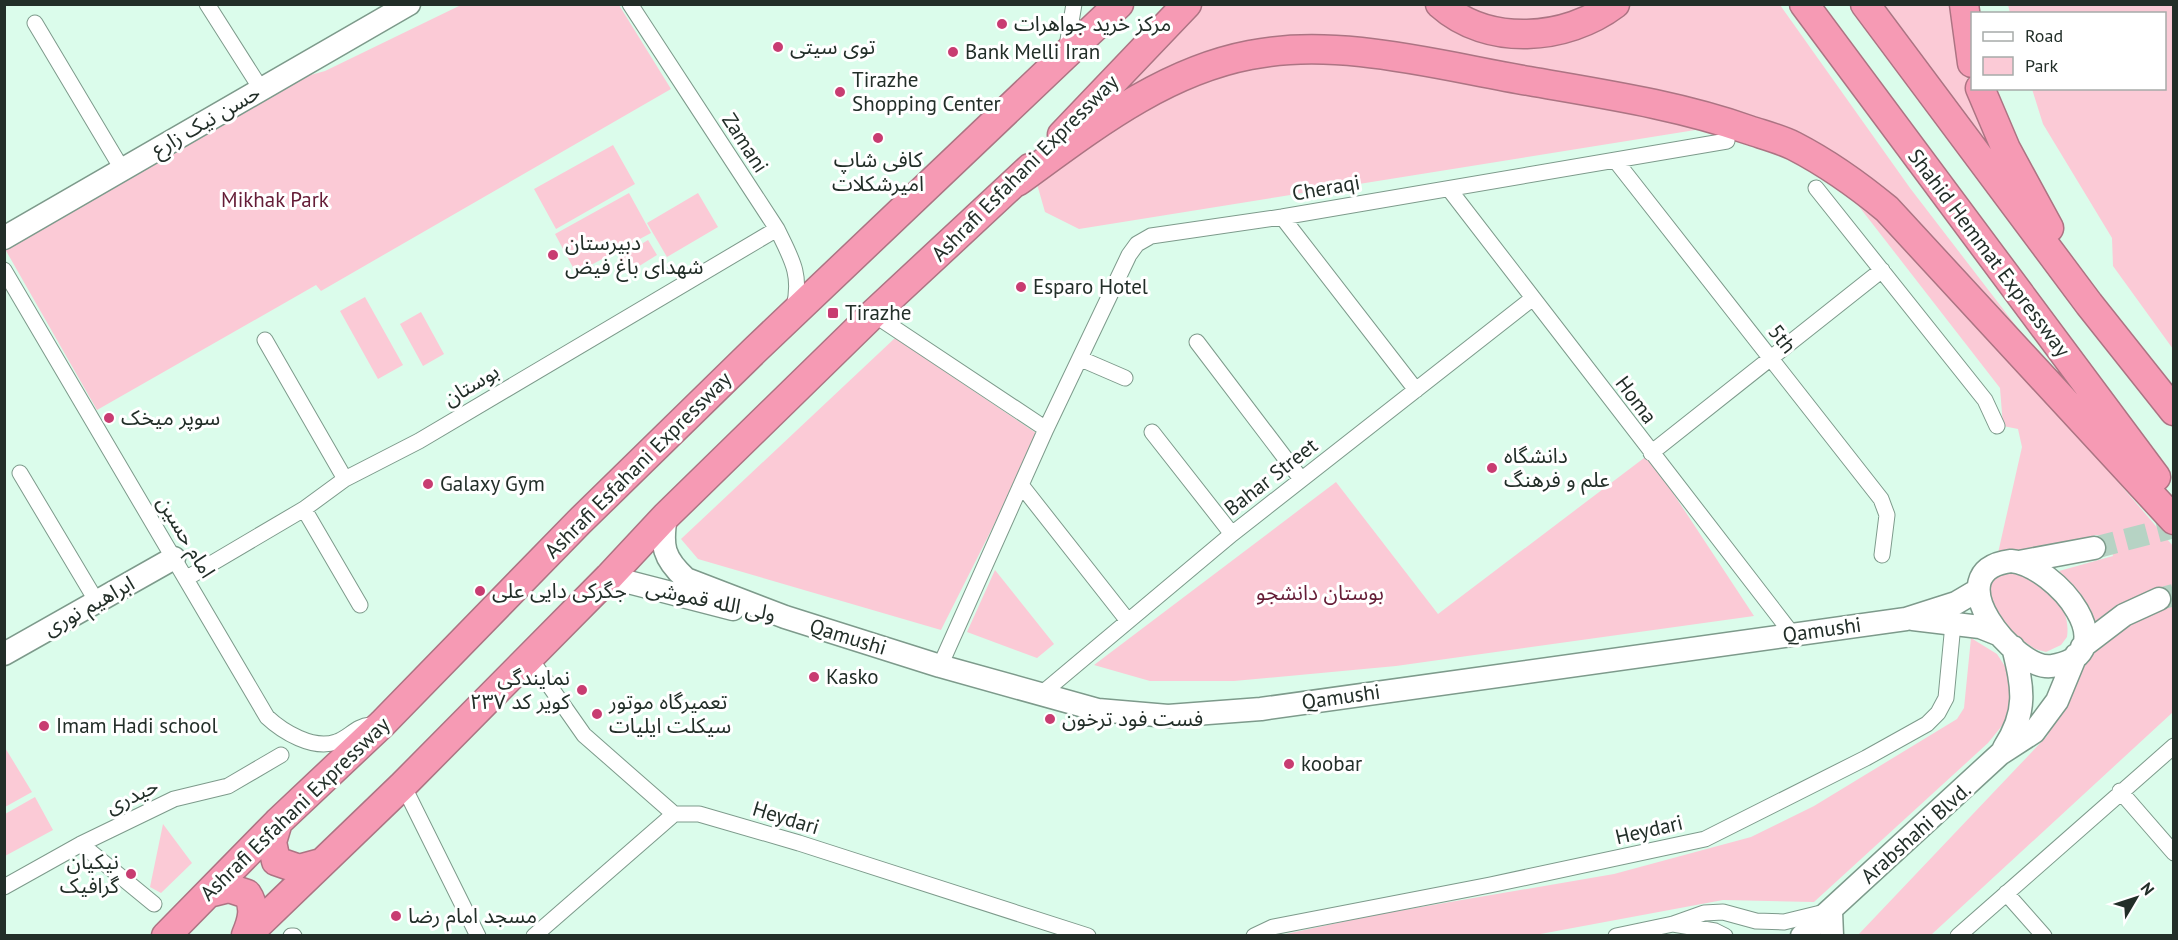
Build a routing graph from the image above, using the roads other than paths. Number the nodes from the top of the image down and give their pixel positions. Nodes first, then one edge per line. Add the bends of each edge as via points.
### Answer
1 (207, 4) edge
2 (630, 4) edge
3 (1074, 4) edge
4 (1119, 4) edge
5 (1187, 4) edge
6 (1440, 4) edge
7 (1615, 4) edge
8 (1804, 4) edge
9 (1865, 4) edge
10 (1964, 4) edge
11 (400, 7) edge
12 (35, 23) dead end
13 (1971, 56) edge
14 (1065, 58) junction
15 (261, 88) junction
16 (1981, 90) edge
17 (1727, 141) dead end
18 (1615, 160) junction
19 (122, 170) junction
20 (1017, 182) junction
21 (1816, 188) dead end
22 (1449, 189) junction
23 (1282, 217) junction
24 (777, 229) junction
25 (4, 238) edge
26 (4, 270) edge
27 (1882, 270) junction
28 (1533, 298) junction
29 (2089, 304) junction
30 (793, 313) junction
31 (873, 314) junction
32 (265, 340) dead end
33 (1197, 342) dead end
34 (1770, 358) junction
35 (1081, 359) junction
36 (1125, 378) dead end
37 (1416, 390) junction
38 (2174, 411) edge
39 (1996, 426) dead end
40 (1046, 429) junction
41 (1152, 432) dead end
42 (1651, 453) junction
43 (20, 474) dead end
44 (345, 479) junction
45 (1301, 479) junction
46 (1021, 485) junction
47 (2174, 501) edge
48 (304, 509) junction
49 (666, 516) junction
50 (2174, 520) edge
51 (1232, 534) junction
52 (2094, 548) tunnel mouth
53 (1882, 555) dead end
54 (174, 558) junction
55 (2019, 562) junction
56 (609, 577) junction
57 (187, 578) junction
58 (1978, 590) junction
59 (2158, 599) tunnel mouth
60 (97, 602) junction
61 (360, 605) dead end
62 (785, 617) junction
63 (1906, 619) junction
64 (1128, 621) junction
65 (1953, 624) junction
66 (1793, 634) junction
67 (2007, 641) junction
68 (2079, 651) junction
69 (4, 654) edge
70 (531, 658) junction
71 (940, 666) junction
72 (1040, 695) junction
73 (382, 724) junction
74 (2174, 746) edge
75 (2000, 754) junction
76 (281, 755) dead end
77 (403, 785) junction
78 (2120, 791) junction
79 (674, 814) junction
80 (278, 822) junction
81 (81, 844) junction
82 (2174, 853) edge
83 (321, 863) junction
84 (4, 887) edge
85 (208, 893) junction
86 (2006, 893) junction
87 (154, 904) dead end
88 (1831, 911) junction
89 (1673, 924) junction
90 (246, 935) edge
91 (166, 936) edge
92 (478, 936) edge
93 (534, 936) edge
94 (1088, 936) edge
95 (1254, 936) edge
96 (1616, 936) edge
97 (1725, 936) edge
98 (1802, 936) edge
99 (1832, 936) edge
100 (1958, 936) edge
101 (2044, 936) edge

1 - 15 street
2 - 24 street, Zamani
3 - 14 street
4 - 14 highway, Ashrafi Esfahani Expressway
5 - 20 highway, Ashrafi Esfahani Expressway
6 - 7 highway via 1474,24 1527,36 1572,27
8 - 47 highway, Shahid Hemmat Expressway
9 - 29 highway
10 - 13 highway
11 - 15 street, حسن نیک زارع
12 - 19 street
14 - 30 highway, Ashrafi Esfahani Expressway
15 - 19 street, حسن نیک زارع
16 - 29 highway via 2006,149
17 - 18 street, Cheraqi
18 - 22 street, Cheraqi
18 - 34 street, 5th
19 - 25 street, حسن نیک زارع
20 - 31 highway, Ashrafi Esfahani Expressway
20 - 50 highway via 1160,86 1226,61 1301,48 1404,59 1622,97 1733,124 1792,145 1857,184 1887,209
21 - 27 street
22 - 23 street, Cheraqi
22 - 28 street, Homa
23 - 35 street, Cheraqi via 1151,236 1137,244
23 - 37 street
24 - 30 street, Zamani via 794,263 799,288
24 - 44 street, بوستان via 419,441
26 - 54 street, امام حسین
27 - 34 street
27 - 39 street via 1985,400
28 - 37 street, Bahar Street
28 - 42 street, Homa
29 - 38 highway
30 - 73 highway, Ashrafi Esfahani Expressway via 579,522
31 - 40 street
31 - 49 highway, Ashrafi Esfahani Expressway
32 - 44 street
33 - 45 street
34 - 42 street
34 - 53 street, 5th via 1886,507
35 - 36 street
35 - 40 street, Cheraqi
37 - 45 street, Bahar Street
40 - 46 street, Cheraqi
41 - 51 street
42 - 66 street, Homa
43 - 60 street
44 - 48 street, بوستان
45 - 51 street, Bahar Street
46 - 64 street
46 - 71 street, Cheraqi
48 - 57 street, بوستان
48 - 61 street
49 - 56 highway, Ashrafi Esfahani Expressway
49 - 62 street, ولی الله قموشی via 662,541 666,554 686,579
51 - 64 street, Bahar Street
52 - 55 street
54 - 57 street, امام حسین
54 - 60 street, ابراهیم نوری
55 - 58 street via 2002,562 1993,567
55 - 68 street via 2054,582 2073,601 2085,626
56 - 62 street, ولی الله قموشی via 723,608
56 - 70 highway, Ashrafi Esfahani Expressway
57 - 73 street, امام حسین via 267,717 279,727 310,742 335,743 363,726
58 - 63 street, Qamushi via 1956,603
58 - 67 street via 1980,605
59 - 68 street via 2124,615
60 - 69 street, ابراهیم نوری
62 - 71 street, Qamushi
63 - 65 street, Qamushi
63 - 66 street, Qamushi
64 - 72 street, Bahar Street
65 - 67 street, Qamushi via 1980,627
65 - 95 street, Heydari via 1946,699 1927,724 1705,839 1273,927
66 - 72 street, Qamushi via 1261,709 1157,715 1098,710
67 - 68 street via 2048,667 2067,662
67 - 75 street, Arabshahi Blvd. via 2022,683 2022,708 2017,728
68 - 75 street, Arabshahi Blvd. via 2057,701 2034,732
70 - 77 highway, Ashrafi Esfahani Expressway
70 - 79 street via 584,735
71 - 72 street, Qamushi
73 - 80 highway, Ashrafi Esfahani Expressway
74 - 78 street
75 - 88 street, Arabshahi Blvd.
76 - 81 street, حیدری via 228,786 174,800
77 - 83 highway, Ashrafi Esfahani Expressway
77 - 92 street
78 - 82 street
78 - 86 street
79 - 93 street
79 - 94 street, Heydari via 699,814
80 - 83 highway via 272,842 276,861 299,868
80 - 85 highway, Ashrafi Esfahani Expressway
81 - 84 street, حیدری
81 - 87 street
83 - 90 highway, Ashrafi Esfahani Expressway
85 - 90 highway via 229,888 247,894 252,912
85 - 91 highway, Ashrafi Esfahani Expressway
86 - 100 street
86 - 101 street
88 - 89 street via 1784,922 1756,921 1723,912 1704,913
88 - 98 street, Arabshahi Blvd.
88 - 99 street
89 - 96 street
89 - 97 street

